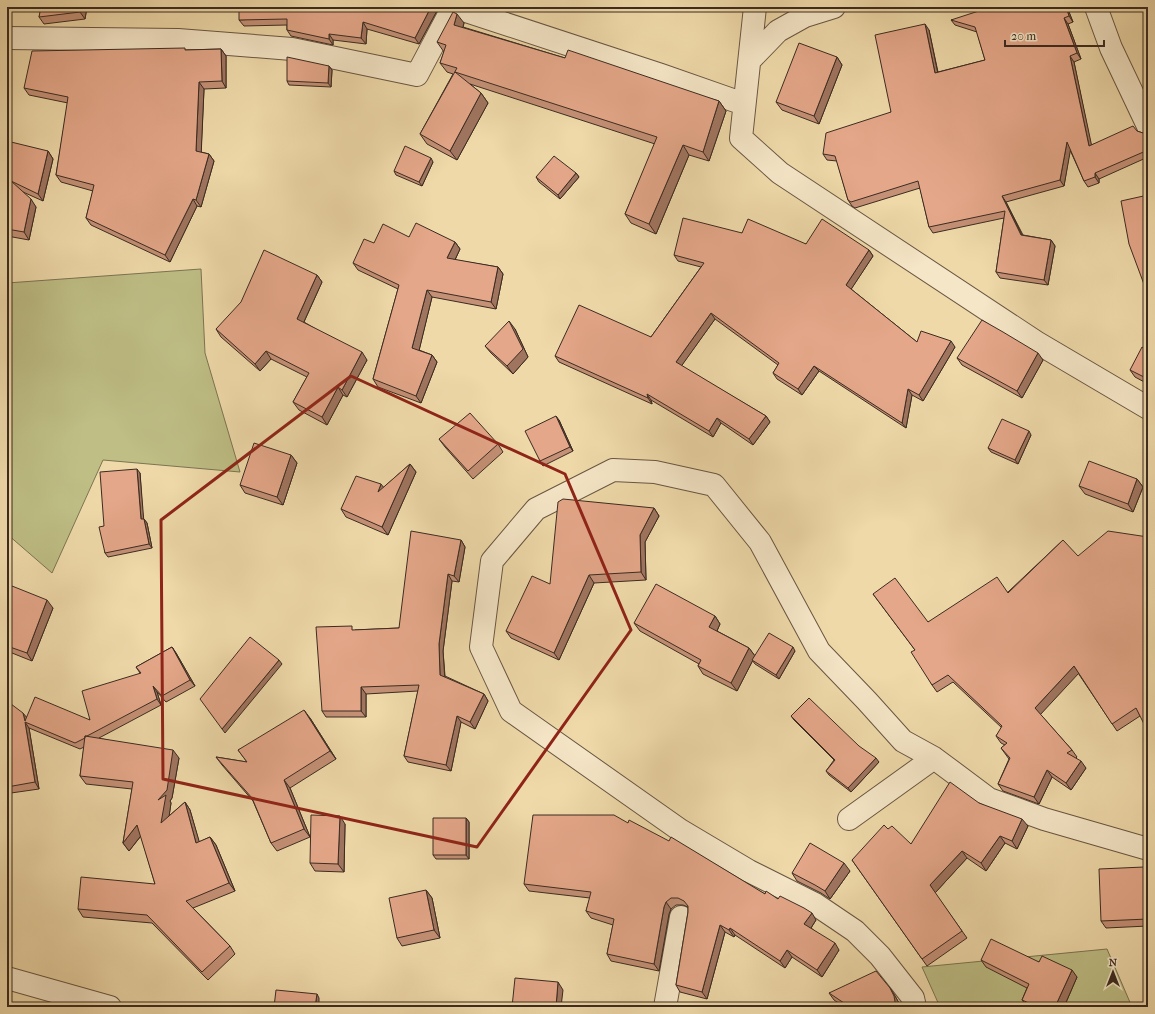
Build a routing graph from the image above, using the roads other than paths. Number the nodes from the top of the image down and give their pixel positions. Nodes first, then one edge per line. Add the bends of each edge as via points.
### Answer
1 (454, 7) edge
2 (755, 7) edge
3 (834, 7) edge
4 (1096, 7) edge
5 (7, 38) edge
6 (750, 60) junction
7 (744, 104) junction
8 (1148, 126) edge
9 (1148, 408) edge
10 (934, 758) junction
11 (849, 819) dead end
12 (1148, 848) edge
13 (681, 917) dead end
14 (7, 978) edge
15 (110, 1007) edge
16 (666, 1007) edge
17 (915, 1007) edge

1 - 5 street via 417,75 284,48 178,40
1 - 7 street
2 - 6 street
3 - 6 street via 804,16 778,31
4 - 8 street via 1111,48
6 - 7 street
7 - 9 street via 740,138 780,173 1036,342
10 - 11 street
10 - 12 street via 989,799 1044,819
10 - 17 street via 903,741 819,651 760,542 714,485 654,472 613,470 536,509 492,561 481,647 511,711 680,830 749,871 815,904 855,931 880,956 913,998
13 - 16 street
14 - 15 street

